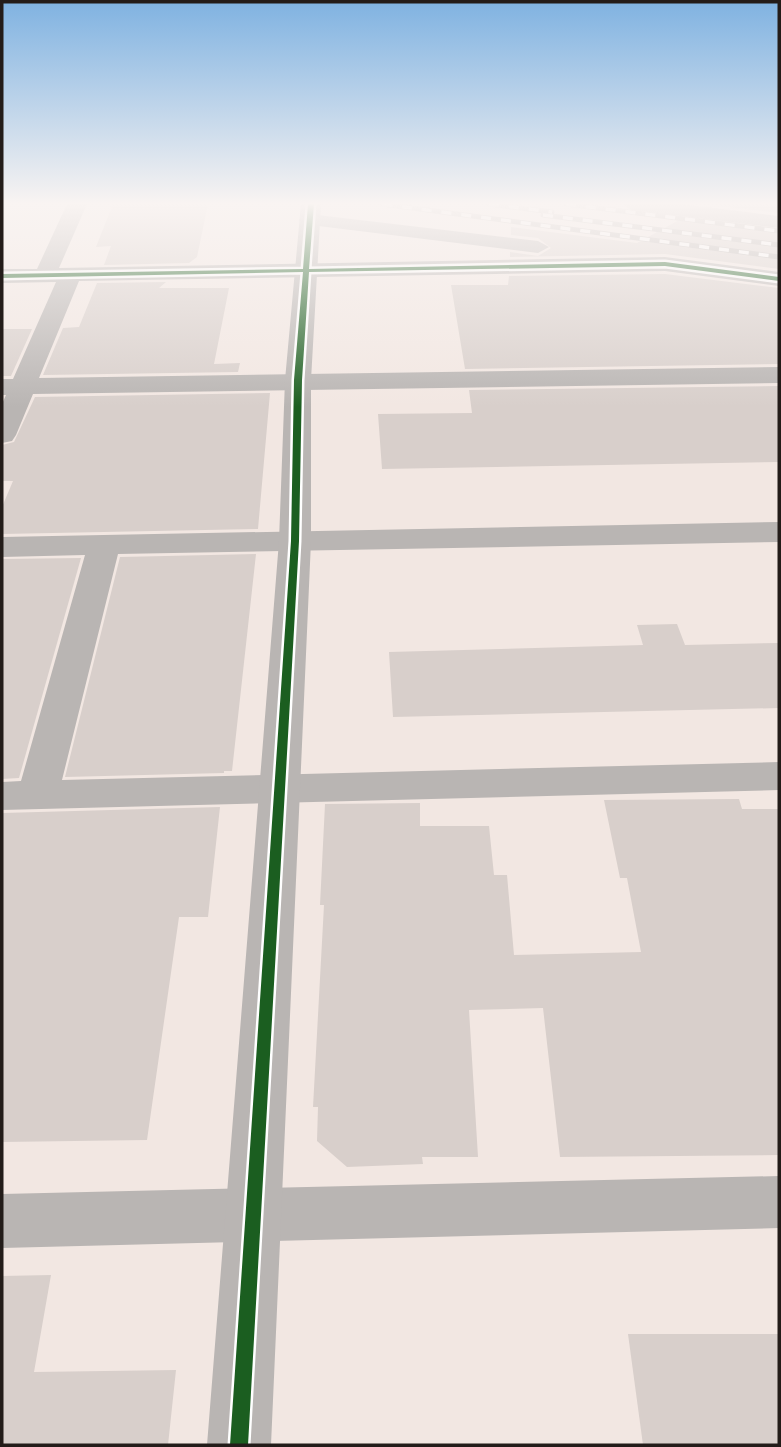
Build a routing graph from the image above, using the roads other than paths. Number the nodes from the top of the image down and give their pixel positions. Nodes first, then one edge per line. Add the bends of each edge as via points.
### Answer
1 (305, 271) edge
2 (47, 272) edge
3 (274, 272) edge
4 (722, 272) edge
5 (2, 275) edge
6 (45, 275) junction
7 (70, 275) junction
8 (779, 279) edge
9 (779, 375) edge
10 (298, 380) junction
11 (12, 387) edge
12 (2, 435) edge
13 (779, 532) edge
14 (295, 541) junction
15 (104, 545) junction
16 (2, 547) edge
17 (779, 776) edge
18 (279, 789) junction
19 (20, 795) edge
20 (779, 1202) edge
21 (253, 1212) junction
22 (2, 1221) edge
23 (239, 1445) edge

1 - 10 street
2 - 6 street
3 - 7 street
4 - 8 street
5 - 6 street
6 - 7 street
7 - 11 street
9 - 10 street
10 - 11 street
10 - 14 street
11 - 12 street
13 - 14 street
14 - 15 street
14 - 18 street
15 - 16 street
15 - 19 street
17 - 18 street
18 - 19 street
18 - 21 street
20 - 21 street
21 - 22 street
21 - 23 street

